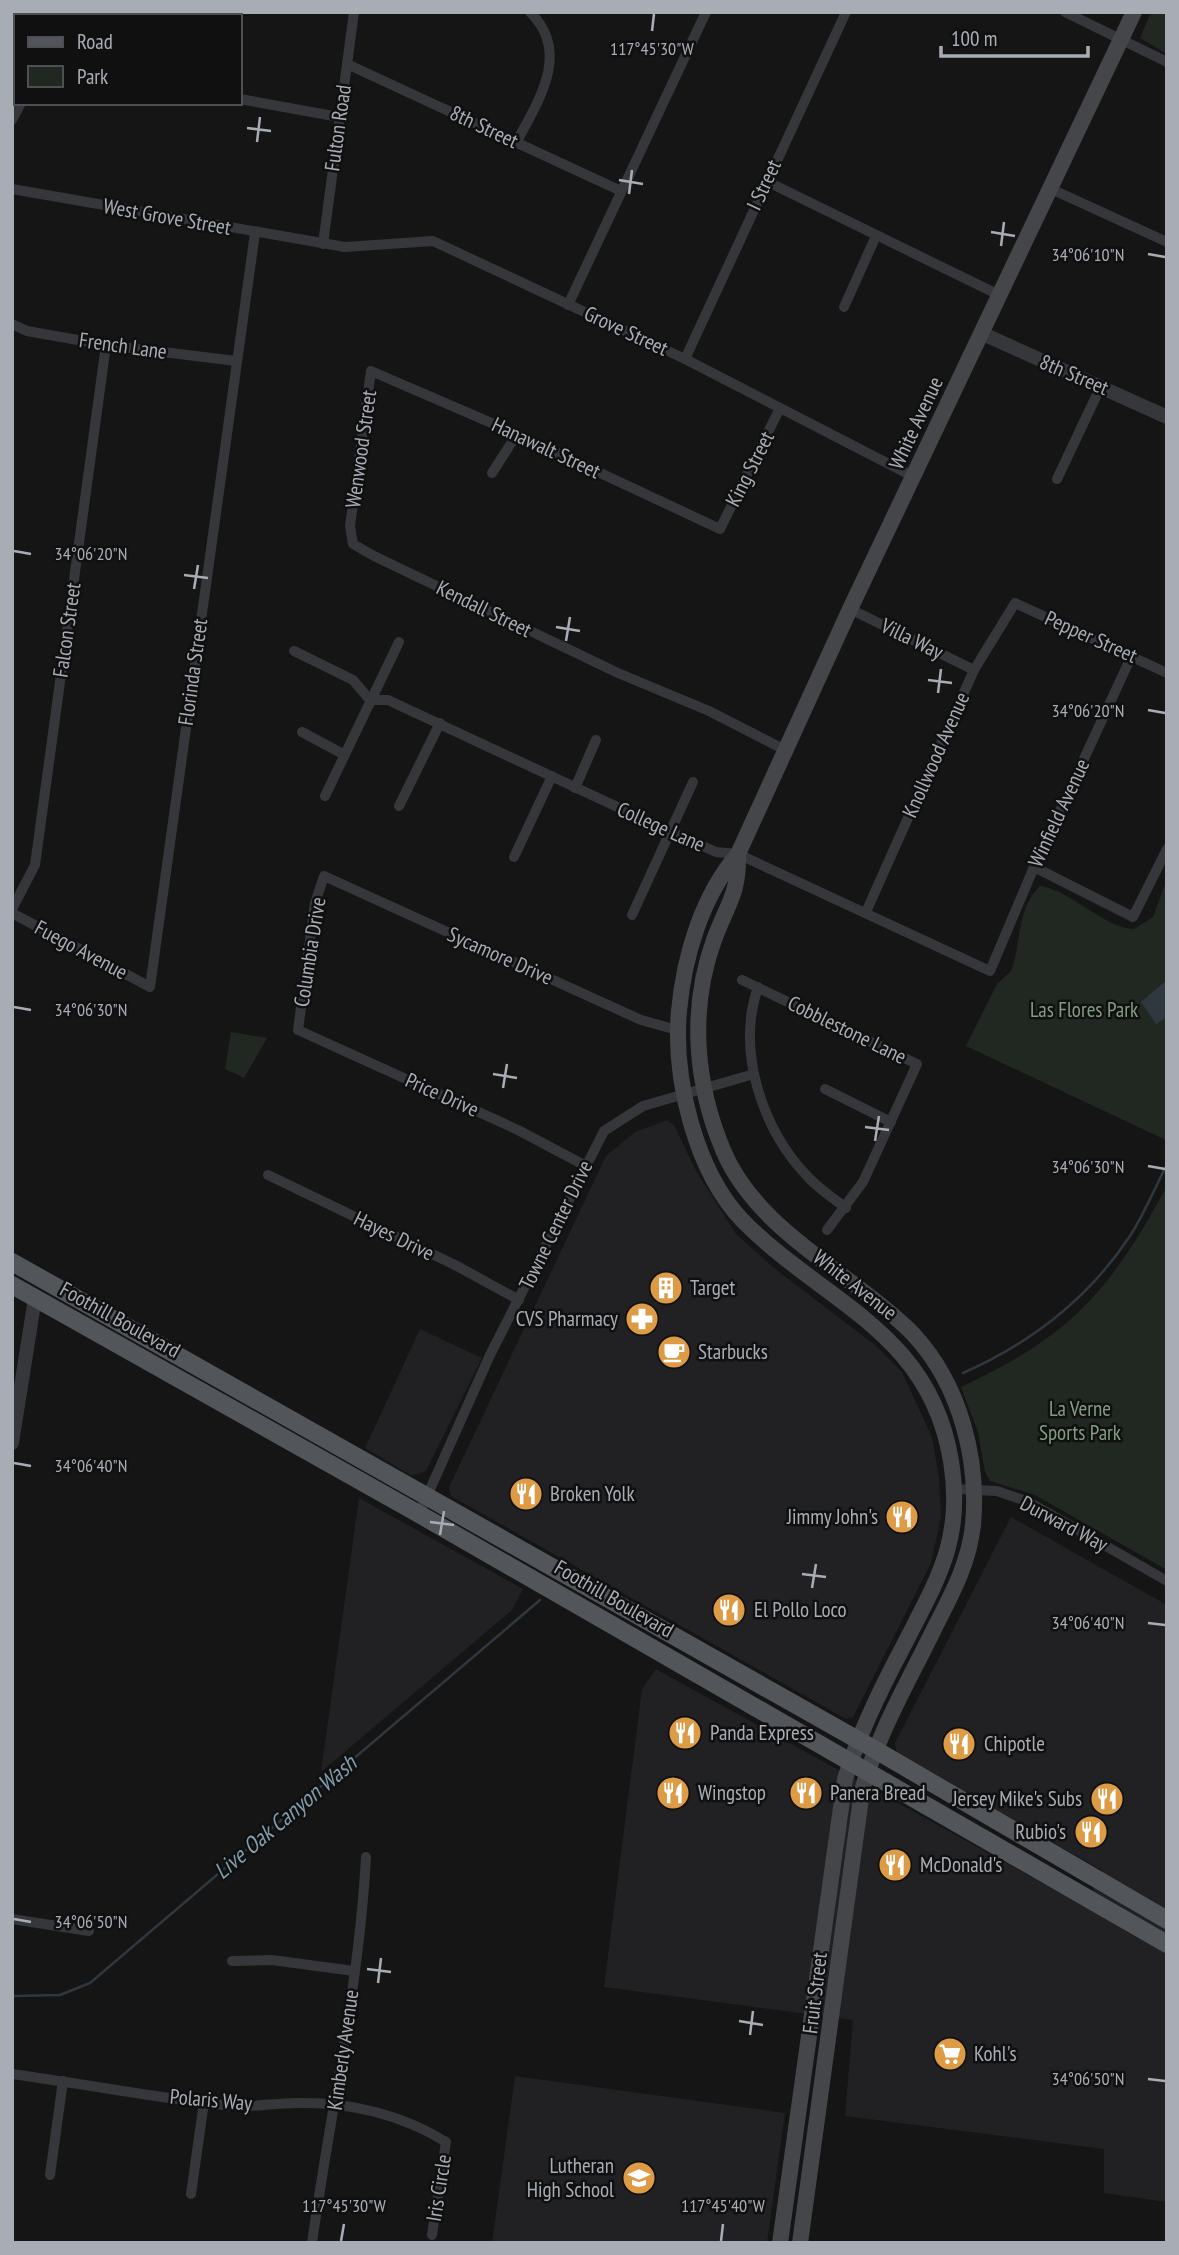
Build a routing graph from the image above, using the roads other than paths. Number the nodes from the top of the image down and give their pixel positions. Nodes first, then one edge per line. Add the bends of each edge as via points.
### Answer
1 (354, 12) edge
2 (530, 12) edge
3 (706, 12) edge
4 (846, 12) edge
5 (1065, 12) edge
6 (1134, 12) edge
7 (1121, 40) junction
8 (1167, 62) edge
9 (347, 64) junction
10 (242, 99) edge
11 (339, 117) junction
12 (517, 141) junction
13 (765, 181) junction
14 (1049, 188) junction
15 (12, 189) edge
16 (621, 191) junction
17 (255, 233) junction
18 (876, 236) junction
19 (1167, 242) edge
20 (323, 244) junction
21 (999, 295) junction
22 (568, 304) junction
23 (844, 307) dead end
24 (12, 324) edge
25 (981, 333) junction
26 (106, 345) junction
27 (685, 359) junction
28 (236, 361) junction
29 (371, 371) joint
30 (1101, 386) junction
31 (779, 410) junction
32 (1167, 417) edge
33 (517, 434) junction
34 (492, 473) dead end
35 (914, 477) junction
36 (1058, 479) dead end
37 (350, 526) joint
38 (720, 529) joint
39 (1015, 603) joint
40 (850, 609) junction
41 (400, 642) dead end
42 (294, 651) dead end
43 (1132, 656) junction
44 (974, 670) junction
45 (1167, 673) edge
46 (370, 700) junction
47 (440, 723) junction
48 (302, 732) dead end
49 (596, 740) dead end
50 (785, 750) junction
51 (343, 754) junction
52 (552, 776) junction
53 (693, 782) dead end
54 (575, 788) junction
55 (325, 796) dead end
56 (399, 806) dead end
57 (671, 832) junction
58 (1167, 849) edge
59 (738, 854) junction
60 (514, 858) dead end
61 (1034, 867) junction
62 (324, 876) joint
63 (12, 911) edge
64 (866, 912) junction
65 (632, 915) dead end
66 (990, 971) joint
67 (742, 980) dead end
68 (150, 987) joint
69 (758, 987) junction
70 (298, 1030) joint
71 (677, 1030) junction
72 (754, 1074) junction
73 (825, 1088) dead end
74 (704, 1090) junction
75 (684, 1096) junction
76 (891, 1122) junction
77 (584, 1165) junction
78 (268, 1175) dead end
79 (846, 1208) junction
80 (827, 1230) dead end
81 (12, 1262) edge
82 (12, 1285) edge
83 (35, 1298) junction
84 (519, 1300) junction
85 (12, 1443) edge
86 (955, 1489) junction
87 (975, 1490) junction
88 (429, 1496) junction
89 (419, 1514) junction
90 (1167, 1581) edge
91 (858, 1740) junction
92 (874, 1749) junction
93 (850, 1762) junction
94 (867, 1771) junction
95 (366, 1857) dead end
96 (12, 1919) edge
97 (1167, 1920) edge
98 (89, 1931) dead end
99 (1167, 1944) edge
100 (232, 1961) dead end
101 (354, 1971) junction
102 (12, 2074) edge
103 (63, 2081) junction
104 (204, 2102) junction
105 (336, 2106) junction
106 (446, 2142) joint
107 (50, 2175) dead end
108 (191, 2194) dead end
109 (432, 2235) dead end
110 (312, 2243) edge
111 (780, 2243) edge
112 (800, 2243) edge

1 - 9 street, Fulton Road
2 - 12 street via 539,21 551,50 546,86
3 - 16 street
4 - 13 street, I Street
5 - 7 street
6 - 7 main road, White Avenue
7 - 8 street
7 - 14 main road, White Avenue
9 - 11 street, Fulton Road
9 - 12 street, 8th Street
10 - 11 street
11 - 20 street, Fulton Road
12 - 16 street, 8th Street
13 - 18 street
13 - 27 street, I Street
14 - 19 street
14 - 21 main road, White Avenue
15 - 17 street, West Grove Street
16 - 22 street
17 - 20 street, West Grove Street
17 - 28 street, Florinda Street
18 - 21 street
18 - 23 street
20 - 22 street, Grove Street via 345,247 433,241
21 - 25 main road, White Avenue
22 - 27 street, Grove Street
24 - 26 street, French Lane via 27,331
25 - 30 street, 8th Street
25 - 35 main road, White Avenue
26 - 28 street, French Lane
26 - 63 street, Falcon Street via 35,865
27 - 31 street, Grove Street
28 - 68 street, Florinda Street
29 - 33 street, Hanawalt Street
29 - 37 street, Wenwood Street
30 - 32 street, 8th Street
30 - 36 street
31 - 35 street, Grove Street
31 - 38 street, King Street
33 - 34 street
33 - 38 street, Hanawalt Street
35 - 40 main road, White Avenue
37 - 50 street, Kendall Street via 354,544 374,556 618,673 709,710
39 - 43 street, Pepper Street
39 - 44 street, Knollwood Avenue
40 - 44 street, Villa Way
40 - 50 main road, White Avenue
41 - 46 street
42 - 46 street via 352,680
43 - 45 street, Pepper Street
43 - 61 street, Winfield Avenue
44 - 64 street, Knollwood Avenue
46 - 47 street, College Lane via 388,700
46 - 51 street
47 - 52 street, College Lane
47 - 56 street
48 - 51 street
49 - 54 street
50 - 59 main road, White Avenue
51 - 55 street
52 - 54 street, College Lane
52 - 60 street
53 - 57 street
54 - 57 street, College Lane
57 - 59 street, College Lane via 716,852
57 - 65 street
58 - 61 street via 1133,917
59 - 64 street, College Lane
59 - 71 main road, White Avenue via 720,876 692,941
59 - 74 main road, White Avenue via 738,884 714,940 701,989 699,1042
61 - 66 street, Winfield Avenue
62 - 70 street, Columbia Drive via 315,903
62 - 71 street, Sycamore Drive via 641,1020
63 - 68 street, Fuego Avenue
64 - 66 street, College Lane
67 - 69 street, Cobblestone Lane
69 - 72 street via 749,1027
69 - 76 street, Cobblestone Lane via 917,1064
70 - 77 street, Price Drive
71 - 75 main road, White Avenue
72 - 74 street, Towne Center Drive
72 - 79 street via 780,1141 808,1178
73 - 76 street
74 - 75 street, Towne Center Drive
74 - 87 main road, White Avenue via 723,1151 759,1205 786,1233 895,1317 930,1356 952,1392
75 - 77 street, Towne Center Drive via 643,1106 604,1131
75 - 86 main road, White Avenue via 716,1183 741,1219 883,1332 911,1363 943,1429
76 - 79 street, Cobblestone Lane
77 - 84 street, Towne Center Drive
78 - 84 street, Hayes Drive
79 - 80 street, Cobblestone Lane
81 - 88 main road, Foothill Boulevard
82 - 83 main road, Foothill Boulevard
83 - 85 street
83 - 89 main road, Foothill Boulevard
84 - 88 street, Towne Center Drive
86 - 87 street, Durward Way
86 - 91 main road, White Avenue via 951,1541 940,1578
87 - 90 street, Durward Way via 998,1491 1029,1502
87 - 92 main road, White Avenue via 970,1546 956,1588
88 - 89 street, Towne Center Drive
88 - 91 main road, Foothill Boulevard
89 - 93 main road, Foothill Boulevard
91 - 92 main road, Foothill Boulevard
91 - 93 main road, White Avenue
92 - 94 main road, Fruit Street
92 - 97 main road, Foothill Boulevard
93 - 94 main road, Foothill Boulevard
93 - 111 main road, Fruit Street
94 - 99 main road, Foothill Boulevard
94 - 112 main road, Fruit Street
95 - 101 street, Kimberly Avenue
96 - 98 street
100 - 101 street via 272,1960
101 - 105 street, Kimberly Avenue
102 - 103 street, Polaris Way
103 - 104 street, Polaris Way
103 - 107 street
104 - 105 street, Polaris Way
104 - 108 street
105 - 106 street, Polaris Way via 416,2124
105 - 110 street, Kimberly Avenue
106 - 109 street, Iris Circle

